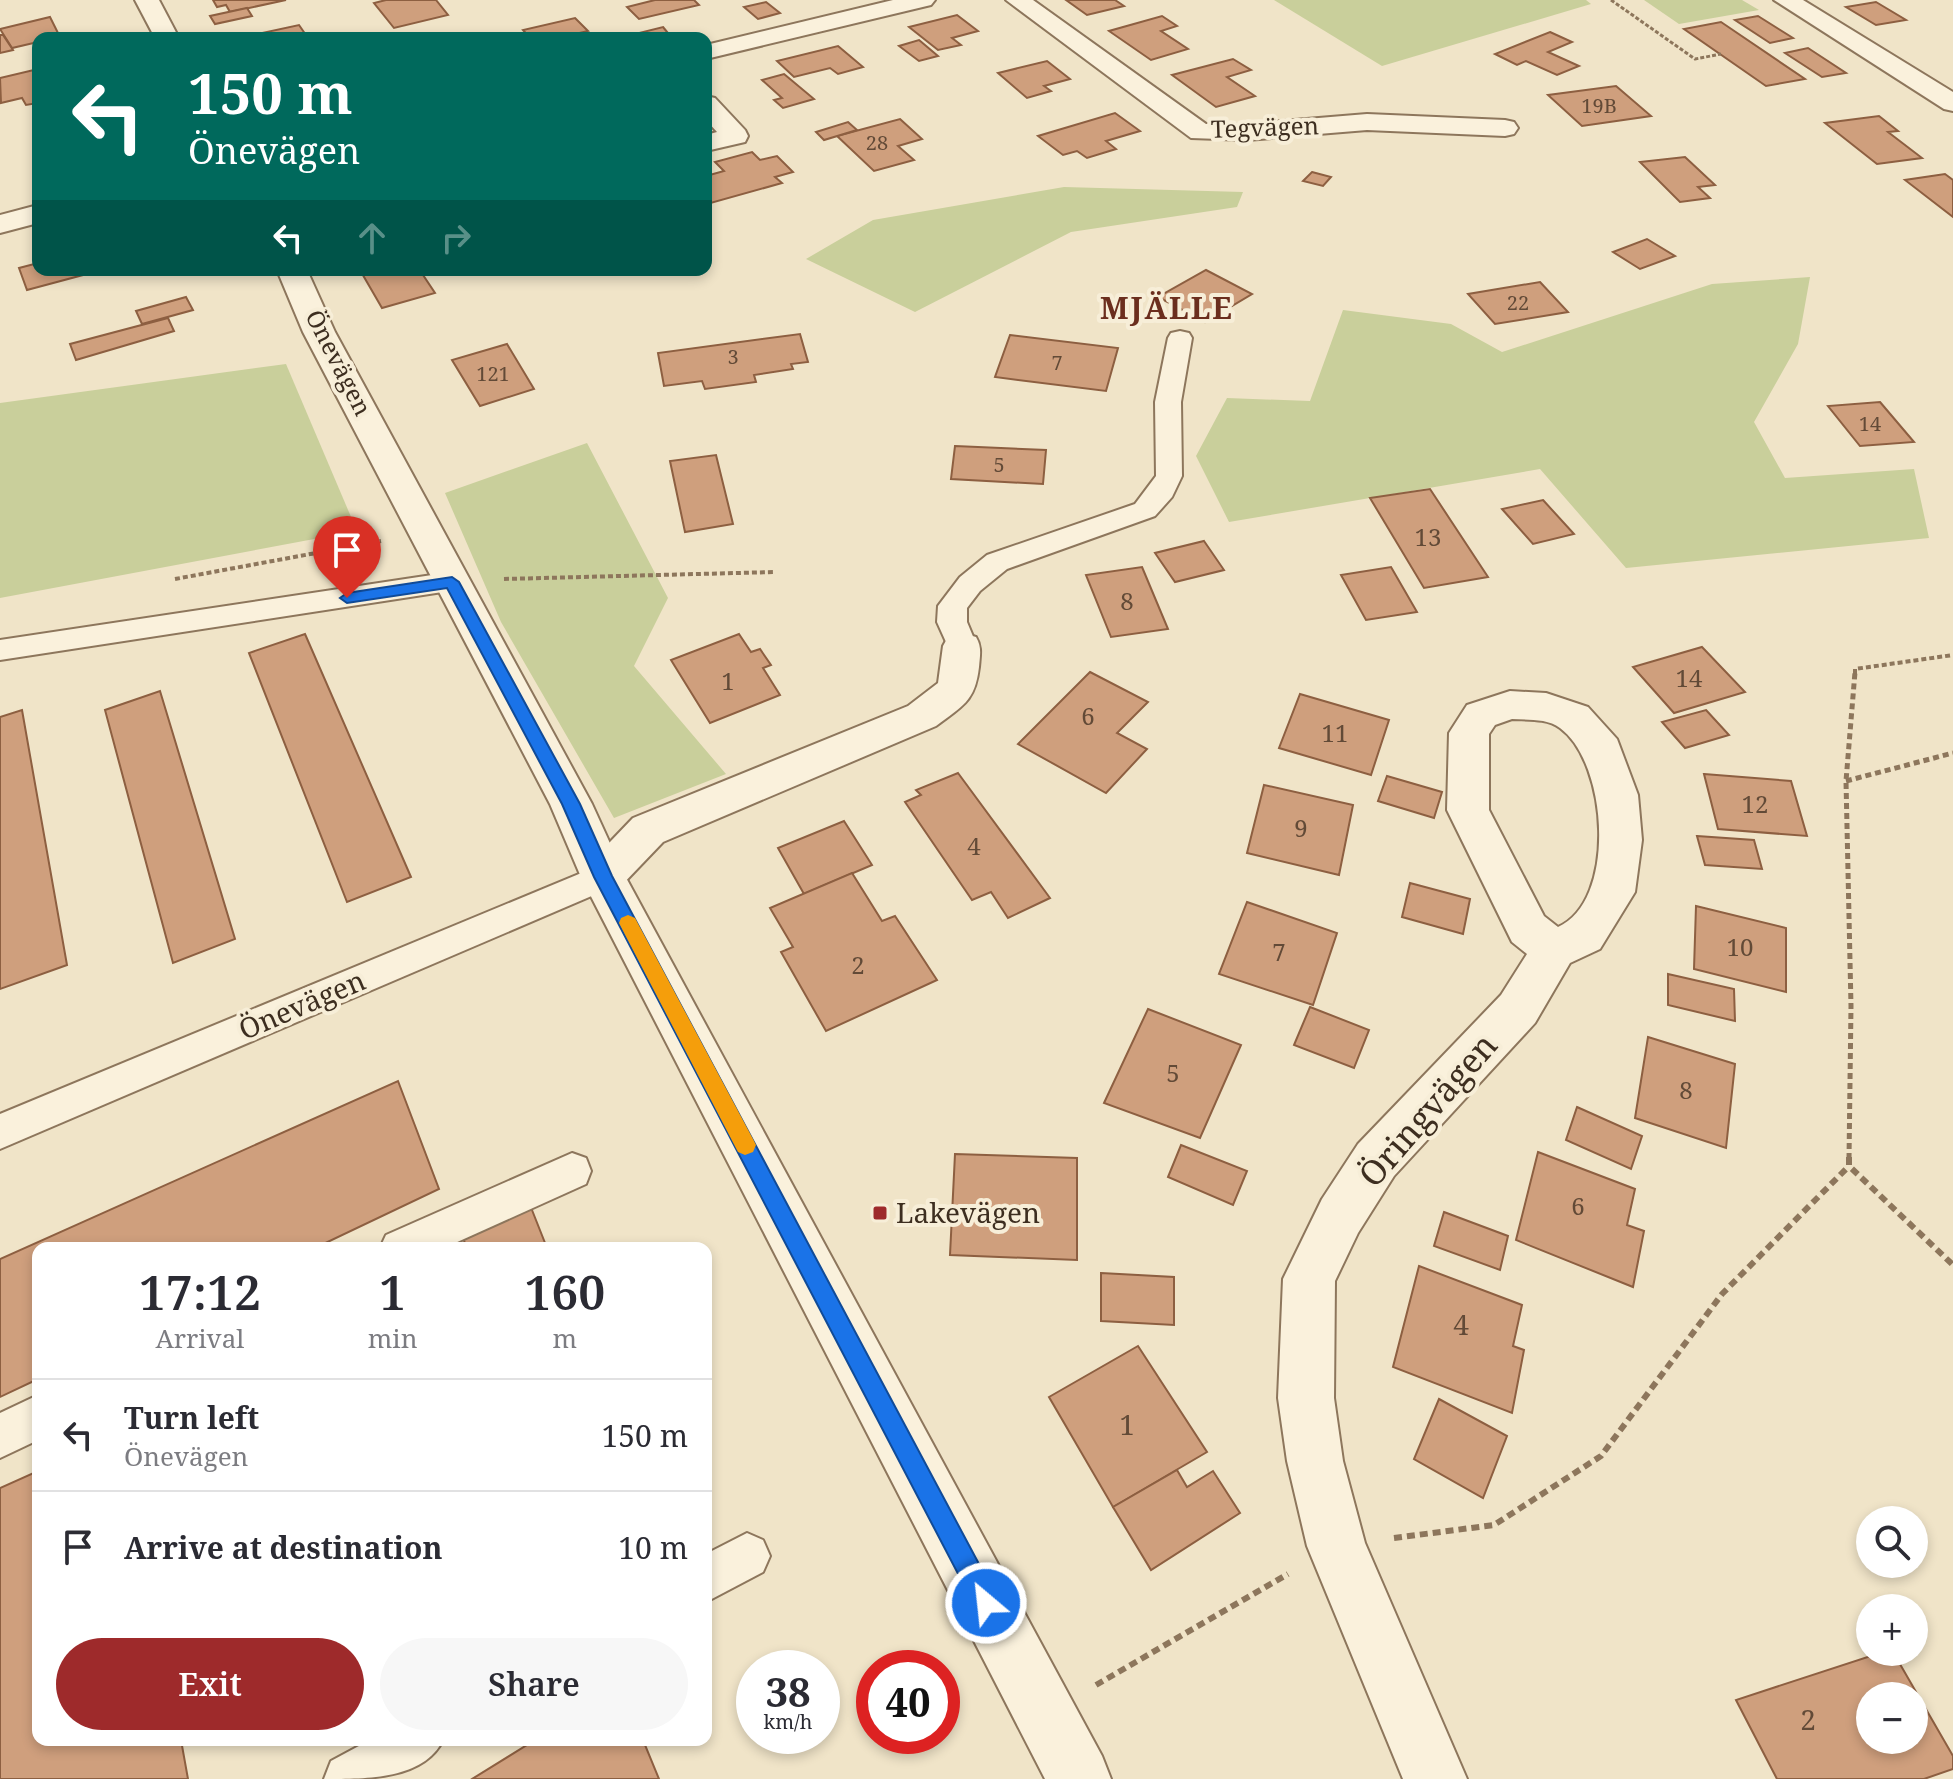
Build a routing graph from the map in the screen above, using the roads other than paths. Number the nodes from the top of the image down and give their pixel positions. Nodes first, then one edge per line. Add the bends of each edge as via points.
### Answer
1 (147, 0) edge
2 (923, 0) edge
3 (1018, 0) edge
4 (1786, 0) edge
5 (164, 32) edge
6 (712, 51) edge
7 (1953, 103) edge
8 (712, 111) edge
9 (1505, 128) dead end
10 (712, 142) edge
11 (32, 216) edge
12 (0, 224) edge
13 (295, 276) edge
14 (1180, 338) dead end
15 (452, 582) junction
16 (962, 646) joint
17 (0, 650) edge
18 (603, 877) junction
19 (1554, 950) junction
20 (0, 1132) edge
21 (572, 1171) dead end
22 (413, 1242) edge
23 (32, 1420) edge
24 (0, 1436) edge
25 (747, 1556) dead end
26 (712, 1576) edge
27 (408, 1746) edge
28 (349, 1779) edge
29 (1079, 1779) edge
30 (1435, 1779) edge

1 - 5 street
2 - 6 street
3 - 9 street, Tegvägen via 1200,132 1367,122
4 - 7 street
8 - 10 street via 735,136
11 - 12 street
13 - 15 street, Önevägen
14 - 16 lane via 1168,402 1169,476 1162,491 1145,510 997,562 953,606 952,622
15 - 17 lane
15 - 18 street, Önevägen via 571,804
16 - 18 street via 957,689 922,716 648,830
18 - 20 lane, Önevägen
18 - 29 street, Önevägen
19 - 19 street, Öringvägen via 1584,936 1613,892 1621,840 1617,795 1603,750 1574,717 1546,707 1510,705 1481,715 1469,733 1468,810 1528,929
19 - 30 street, Öringvägen via 1518,1009 1376,1160 1309,1279 1306,1398 1336,1546
21 - 22 lane
23 - 24 lane
25 - 26 lane
27 - 28 lane

